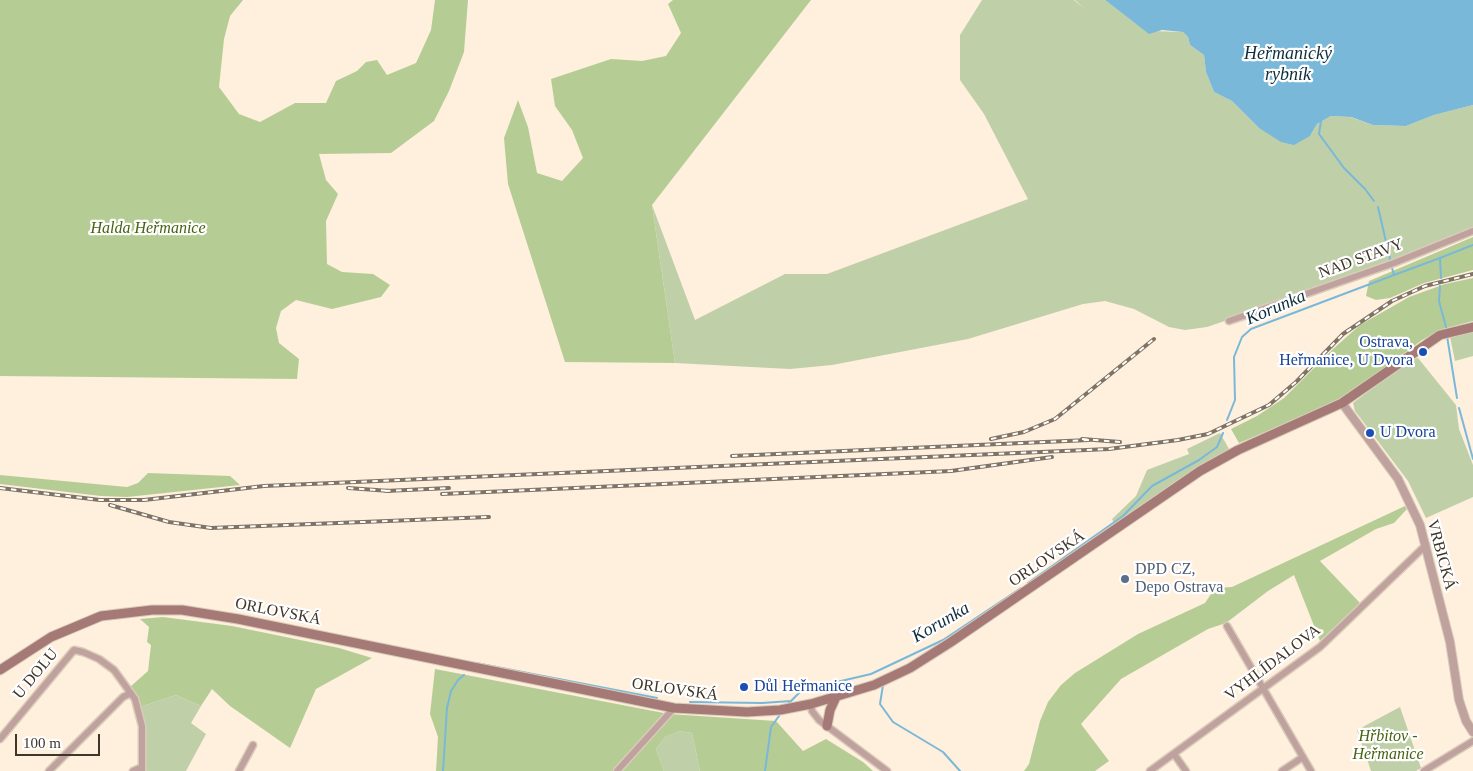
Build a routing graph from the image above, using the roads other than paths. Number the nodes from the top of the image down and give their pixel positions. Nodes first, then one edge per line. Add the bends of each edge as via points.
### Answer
1 (1473, 231) edge
2 (1229, 321) dead end
3 (1473, 327) edge
4 (1342, 403) junction
5 (1426, 545) junction
6 (1227, 626) dead end
7 (0, 670) edge
8 (1263, 689) junction
9 (131, 693) junction
10 (836, 697) junction
11 (811, 704) junction
12 (674, 708) junction
13 (827, 726) junction
14 (1473, 732) edge
15 (0, 738) edge
16 (1473, 741) edge
17 (253, 745) dead end
18 (1174, 754) junction
19 (1303, 757) junction
20 (142, 769) edge
21 (49, 771) edge
22 (133, 771) edge
23 (239, 771) edge
24 (617, 771) edge
25 (886, 771) edge
26 (1150, 771) edge
27 (1186, 771) edge
28 (1282, 771) edge
29 (1311, 771) edge
30 (1424, 771) edge

1 - 2 street, NAD STAVY via 1394,263
3 - 4 main road, ORLOVSKÁ via 1447,333
4 - 5 street, VRBICKÁ via 1398,479 1417,517
4 - 10 main road, ORLOVSKÁ via 1238,450 1200,471 932,655 889,679
5 - 8 street, VYHLÍDALOVA via 1320,647
5 - 14 street, VRBICKÁ via 1450,642 1459,700
6 - 8 street
7 - 12 main road, ORLOVSKÁ via 51,637 101,616 182,610
8 - 18 street, VYHLÍDALOVA
8 - 19 street
9 - 15 street, U DOLU via 114,670 99,659 74,650
9 - 20 street via 142,726
9 - 21 street via 123,697
10 - 11 main road, ORLOVSKÁ
10 - 13 main road
11 - 12 main road, ORLOVSKÁ via 747,712
11 - 13 street via 815,716
12 - 24 street
13 - 25 street
16 - 30 street
17 - 23 street
18 - 26 street, VYHLÍDALOVA
18 - 27 street
19 - 28 street
19 - 29 street
20 - 22 street

